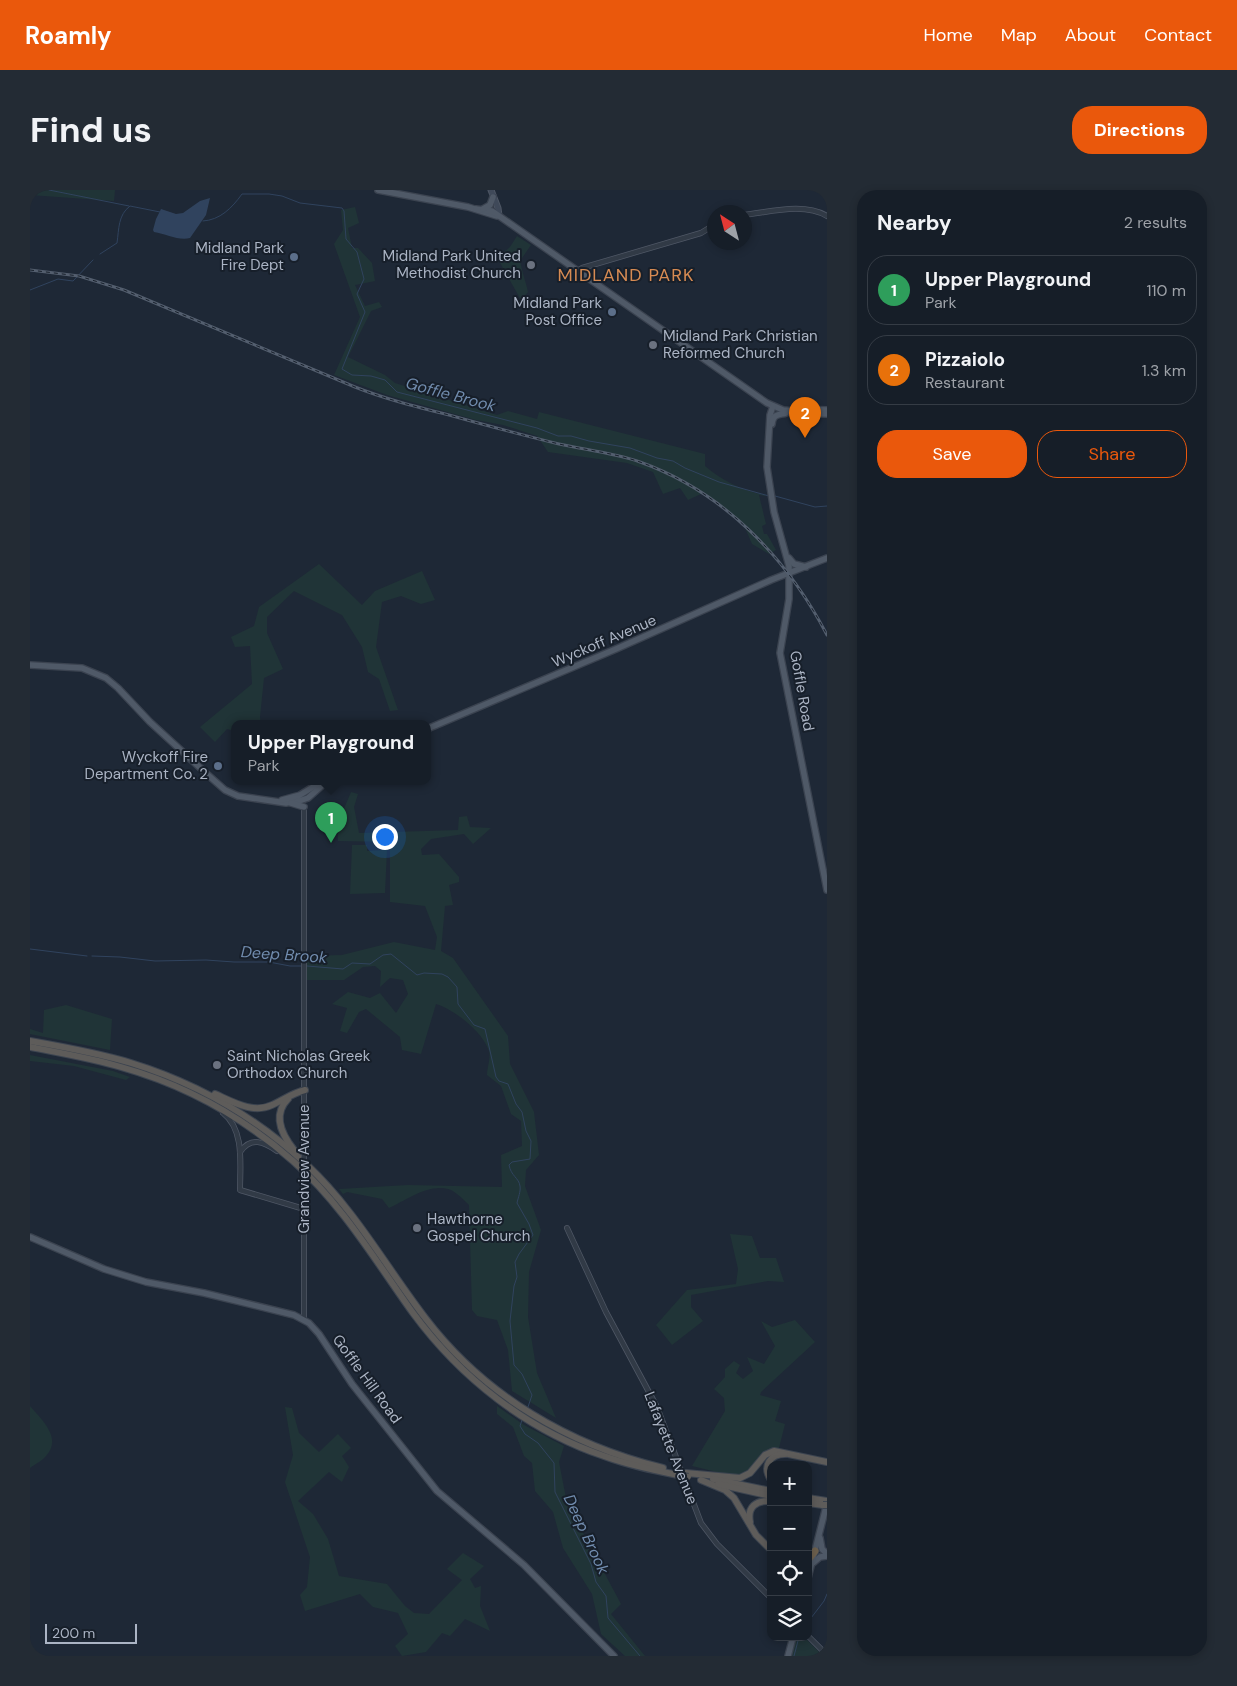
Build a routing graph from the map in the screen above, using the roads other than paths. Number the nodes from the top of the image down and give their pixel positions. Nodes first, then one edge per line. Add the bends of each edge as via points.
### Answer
1 (378, 190) edge
2 (491, 190) edge
3 (493, 197) junction
4 (480, 209) junction
5 (752, 214) edge
6 (499, 216) junction
7 (827, 216) edge
8 (707, 229) edge
9 (577, 271) junction
10 (756, 396) junction
11 (773, 406) junction
12 (827, 410) edge
13 (792, 411) junction
14 (827, 414) edge
15 (770, 415) junction
16 (769, 430) junction
17 (786, 555) junction
18 (827, 558) edge
19 (806, 567) junction
20 (790, 574) junction
21 (30, 666) edge
22 (431, 728) edge
23 (317, 785) edge
24 (323, 785) edge
25 (301, 797) junction
26 (273, 801) junction
27 (286, 803) junction
28 (304, 807) junction
29 (827, 890) edge
30 (30, 1041) edge
31 (30, 1047) edge
32 (175, 1079) junction
33 (305, 1090) junction
34 (192, 1094) junction
35 (240, 1152) junction
36 (305, 1168) junction
37 (304, 1209) junction
38 (567, 1228) dead end
39 (30, 1237) edge
40 (304, 1320) junction
41 (794, 1455) junction
42 (769, 1461) edge
43 (824, 1462) edge
44 (827, 1466) edge
45 (687, 1475) junction
46 (701, 1480) junction
47 (767, 1490) edge
48 (767, 1495) edge
49 (812, 1499) edge
50 (767, 1501) edge
51 (812, 1503) edge
52 (825, 1503) edge
53 (752, 1530) junction
54 (819, 1535) junction
55 (767, 1547) edge
56 (815, 1551) joint
57 (827, 1555) edge
58 (812, 1558) edge
59 (812, 1561) edge
60 (769, 1596) edge
61 (812, 1640) edge
62 (792, 1641) edge
63 (827, 1655) edge
64 (614, 1656) edge
65 (788, 1656) edge

1 - 4 main road
2 - 3 main road
3 - 4 main road via 490,206
3 - 6 main road
4 - 6 main road
5 - 7 street via 804,208
6 - 9 main road
8 - 9 street
9 - 10 main road
10 - 11 main road
10 - 15 main road
11 - 13 main road
11 - 15 main road, Goffle Road
12 - 13 main road
13 - 14 main road
13 - 16 main road via 775,416
15 - 16 main road, Goffle Road
16 - 17 main road, Goffle Road via 767,467
17 - 19 main road via 794,564
17 - 20 main road, Goffle Road
18 - 19 main road, Wyckoff Avenue
19 - 20 main road, Wyckoff Avenue
20 - 22 main road, Wyckoff Avenue
20 - 29 main road, Goffle Road via 780,653
21 - 26 main road via 82,668 106,678 225,790 244,798
23 - 25 main road
24 - 25 main road via 308,798
25 - 26 main road
25 - 27 main road
25 - 28 main road
26 - 27 main road
27 - 28 main road
28 - 33 street, Grandview Avenue
30 - 32 highway via 122,1060
31 - 34 highway via 120,1066
32 - 33 highway via 249,1108 269,1106
32 - 36 highway via 245,1117 272,1136
33 - 36 highway via 286,1101 279,1116 284,1136
33 - 37 street, Grandview Avenue, bridge
34 - 35 street via 231,1121
34 - 36 highway via 251,1128
35 - 36 street via 250,1143 260,1142
35 - 37 street via 240,1190
36 - 45 highway, bridge via 349,1222 432,1337 485,1389 527,1420 578,1446 626,1463
37 - 40 street, Grandview Avenue
38 - 60 street, Lafayette Avenue via 606,1312 658,1407 701,1523 717,1544
39 - 40 main road, Goffle Hill Road via 122,1275 240,1301
40 - 64 main road, Goffle Hill Road via 316,1329 352,1384 437,1491 524,1565
41 - 42 highway via 781,1454
41 - 43 highway
41 - 45 highway via 771,1451 750,1473 740,1478
43 - 44 highway
45 - 46 highway
45 - 47 highway
46 - 48 highway
46 - 53 highway via 732,1495
49 - 52 highway
50 - 53 highway via 760,1501 752,1507 749,1517
51 - 52 highway
52 - 54 main road
53 - 55 highway
54 - 56 main road
54 - 57 main road
56 - 58 highway
57 - 59 main road
61 - 63 street
62 - 65 main road

